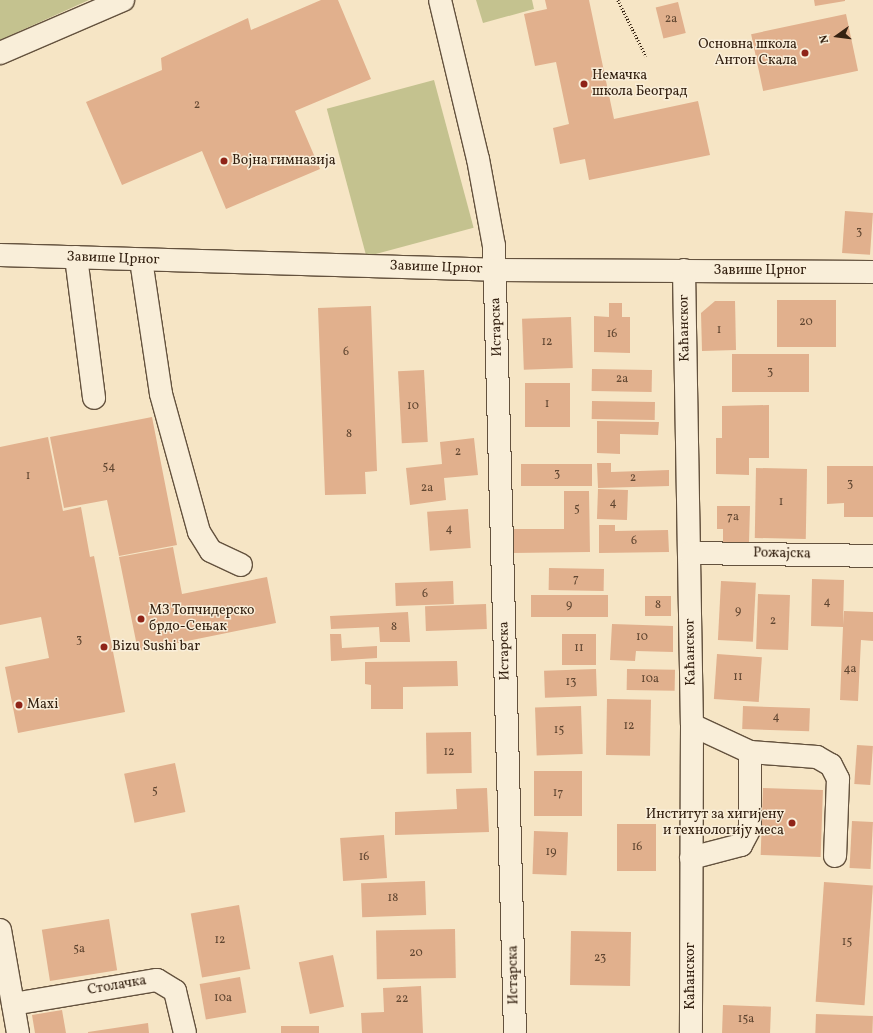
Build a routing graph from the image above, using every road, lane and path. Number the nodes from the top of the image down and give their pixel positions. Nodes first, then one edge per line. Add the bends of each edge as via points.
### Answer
1 (123, 0) edge
2 (440, 0) edge
3 (618, 0) edge
4 (0, 53) edge
5 (646, 56) dead end
6 (0, 255) edge
7 (76, 257) junction
8 (141, 260) junction
9 (495, 270) junction
10 (684, 270) junction
11 (873, 272) edge
12 (94, 398) dead end
13 (690, 553) junction
14 (873, 556) edge
15 (241, 565) dead end
16 (692, 725) junction
17 (750, 752) junction
18 (835, 856) dead end
19 (691, 858) junction
20 (0, 930) edge
21 (13, 1004) junction
22 (18, 1033) edge
23 (185, 1033) edge
24 (515, 1033) edge
25 (691, 1033) edge

1 - 4 street
2 - 9 street, Истарска via 478,159
3 - 5 path
6 - 7 street, Завише Црног
7 - 8 street, Завише Црног
7 - 12 street
8 - 9 street, Завише Црног
8 - 15 street via 161,394 199,532 211,551
9 - 10 street, Завише Црног
9 - 24 street, Истарска
10 - 11 street, Завише Црног
10 - 13 street, Каћанског
13 - 14 street, Рожајска
13 - 16 street, Каћанског
16 - 17 street
16 - 19 street, Каћанског
17 - 18 street via 817,757 831,765 838,779
17 - 19 street via 750,828 747,839 730,850
19 - 25 street, Каћанског
20 - 21 street
21 - 22 street
21 - 23 street, Столачка via 157,980 175,991

